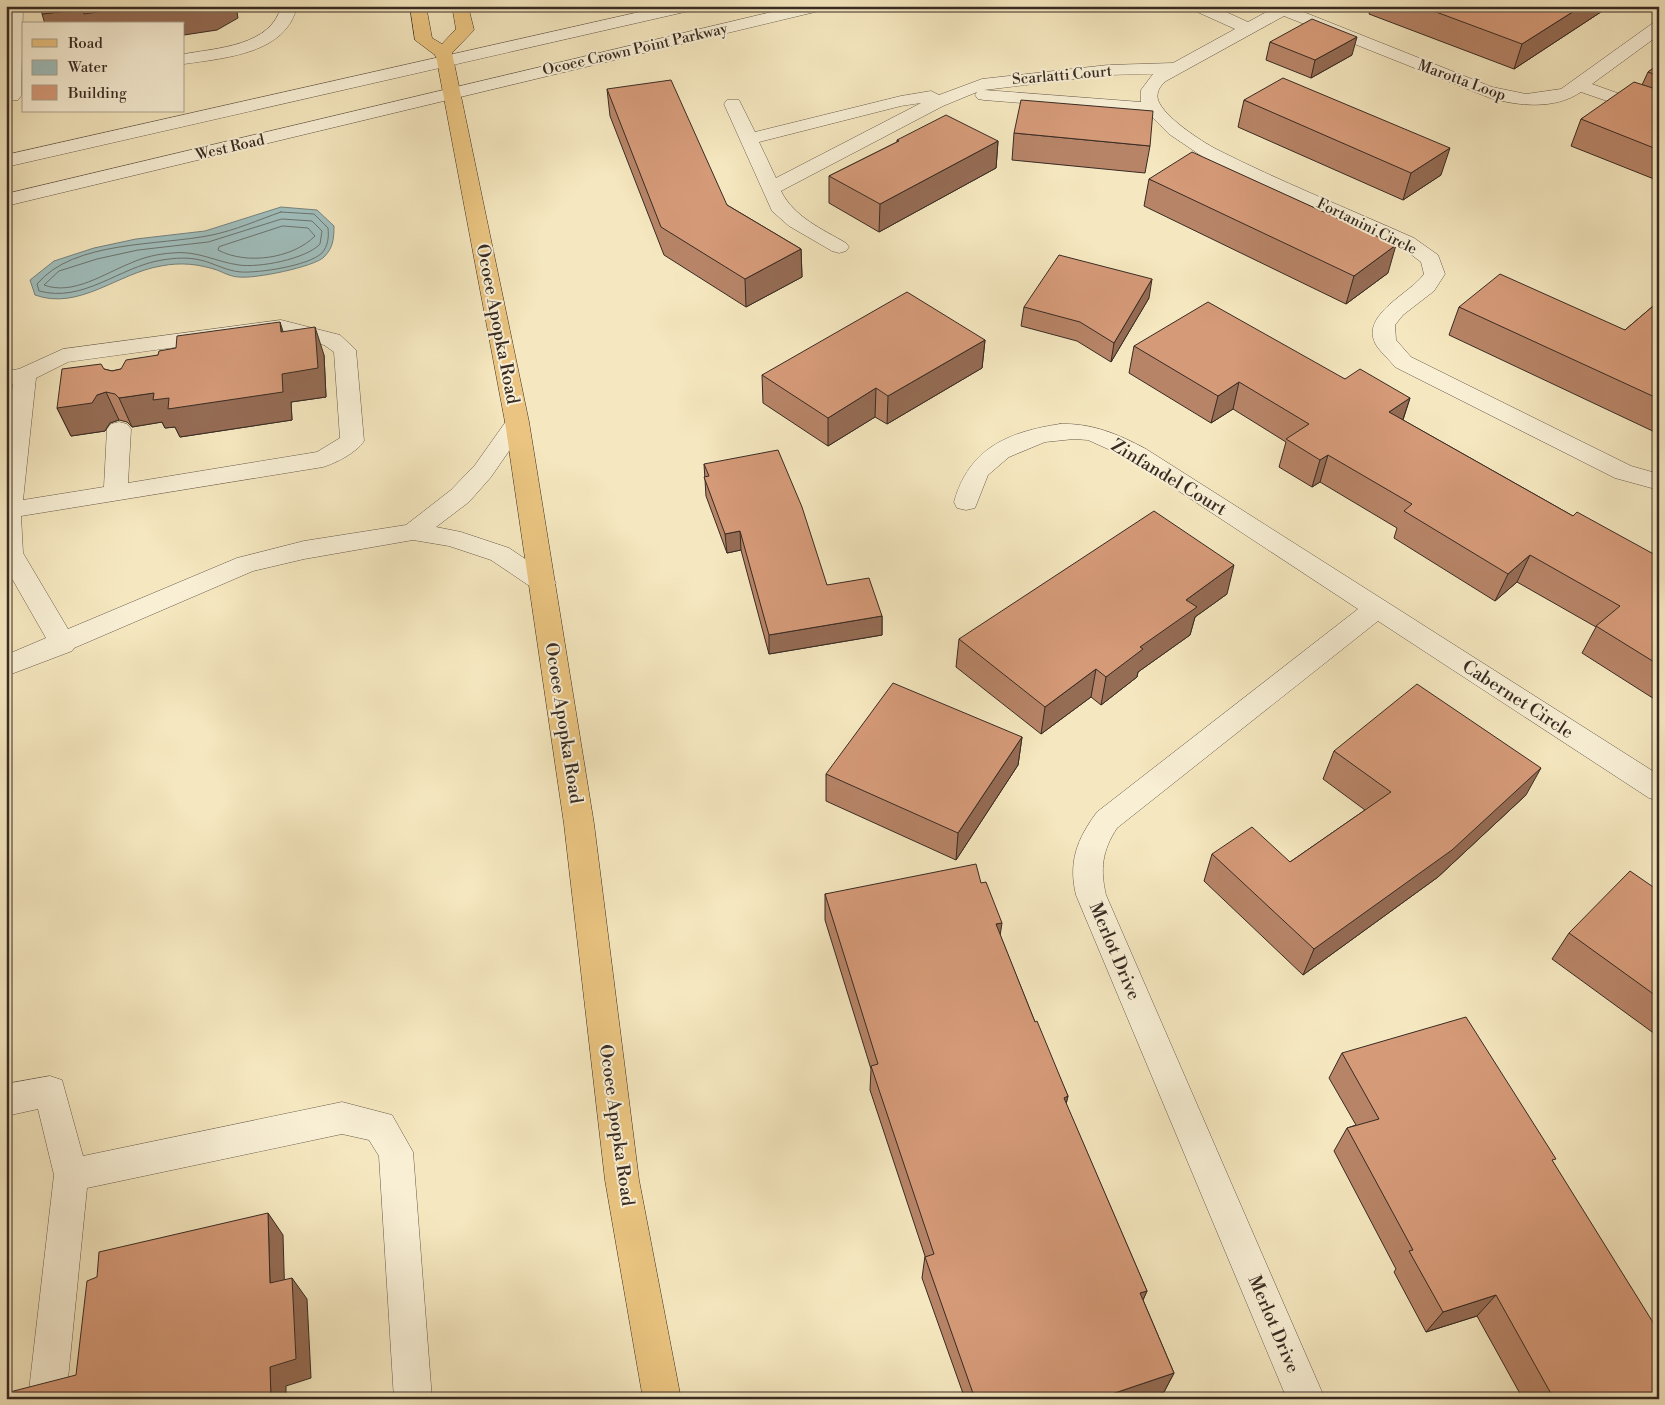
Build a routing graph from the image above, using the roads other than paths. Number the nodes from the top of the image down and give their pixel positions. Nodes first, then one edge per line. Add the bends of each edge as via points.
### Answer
1 (15, 6) edge
2 (289, 6) edge
3 (418, 6) edge
4 (460, 6) edge
5 (689, 6) edge
6 (819, 6) edge
7 (1199, 6) edge
8 (1282, 8) edge
9 (1659, 27) edge
10 (1249, 28) junction
11 (445, 56) junction
12 (185, 59) edge
13 (1176, 68) junction
14 (1579, 84) junction
15 (453, 94) junction
16 (14, 95) edge
17 (950, 95) junction
18 (733, 104) dead end
19 (1153, 108) junction
20 (1659, 114) edge
21 (748, 140) junction
22 (6, 160) edge
23 (770, 189) junction
24 (6, 200) edge
25 (839, 247) dead end
26 (15, 376) edge
27 (517, 422) junction
28 (119, 429) edge
29 (1659, 482) edge
30 (116, 492) junction
31 (966, 502) dead end
32 (10, 510) junction
33 (413, 532) junction
34 (543, 583) junction
35 (1378, 607) junction
36 (64, 644) junction
37 (6, 666) edge
38 (1659, 790) edge
39 (6, 1100) edge
40 (71, 1176) junction
41 (46, 1399) edge
42 (413, 1399) edge
43 (662, 1399) edge
44 (1306, 1399) edge

1 - 16 street
2 - 12 street via 289,17 282,30 266,39
3 - 11 main road via 424,40
4 - 11 main road via 465,30
5 - 11 street, Ocoee Crown Point Parkway
6 - 15 street, Ocoee Crown Point Parkway
7 - 10 street
8 - 10 street
8 - 14 street, Marotta Loop via 1501,97 1521,100 1554,98
9 - 14 street, Marotta Loop
10 - 13 street
11 - 15 main road, Ocoee Apopka Road
11 - 22 street
13 - 17 street, Scarlatti Court via 1108,70 999,81
13 - 19 street via 1153,83 1149,90
14 - 20 street
15 - 24 street, West Road
15 - 27 main road, Ocoee Apopka Road
17 - 19 street, Scarlatti Court
17 - 21 street, Scarlatti Court via 901,101
17 - 23 street, Scarlatti Court
18 - 21 street
19 - 29 street, Fortanini Circle via 1190,141 1210,153 1407,242 1426,255 1432,263 1432,281 1385,320 1381,332 1390,352 1403,362 1624,472
21 - 23 street
23 - 25 street via 786,215
26 - 30 street via 62,356 129,356 281,326 332,340 345,350 352,441 323,459
26 - 32 street
27 - 33 street via 483,471 460,496
27 - 34 main road, Ocoee Apopka Road
28 - 30 street
30 - 32 street
31 - 35 street, Zinfandel Court via 970,485 980,470 1016,444 1064,431 1088,433 1138,454
32 - 36 street via 10,552
33 - 34 street via 452,538 500,554
33 - 36 street via 304,550 246,564
34 - 43 main road, Ocoee Apopka Road via 579,824 622,1180
35 - 38 street, Cabernet Circle
35 - 44 street, Merlot Drive via 1107,820 1088,853 1085,873 1091,895
36 - 37 street
39 - 40 street via 50,1091
40 - 41 street
40 - 42 street via 342,1118 380,1126 396,1152

